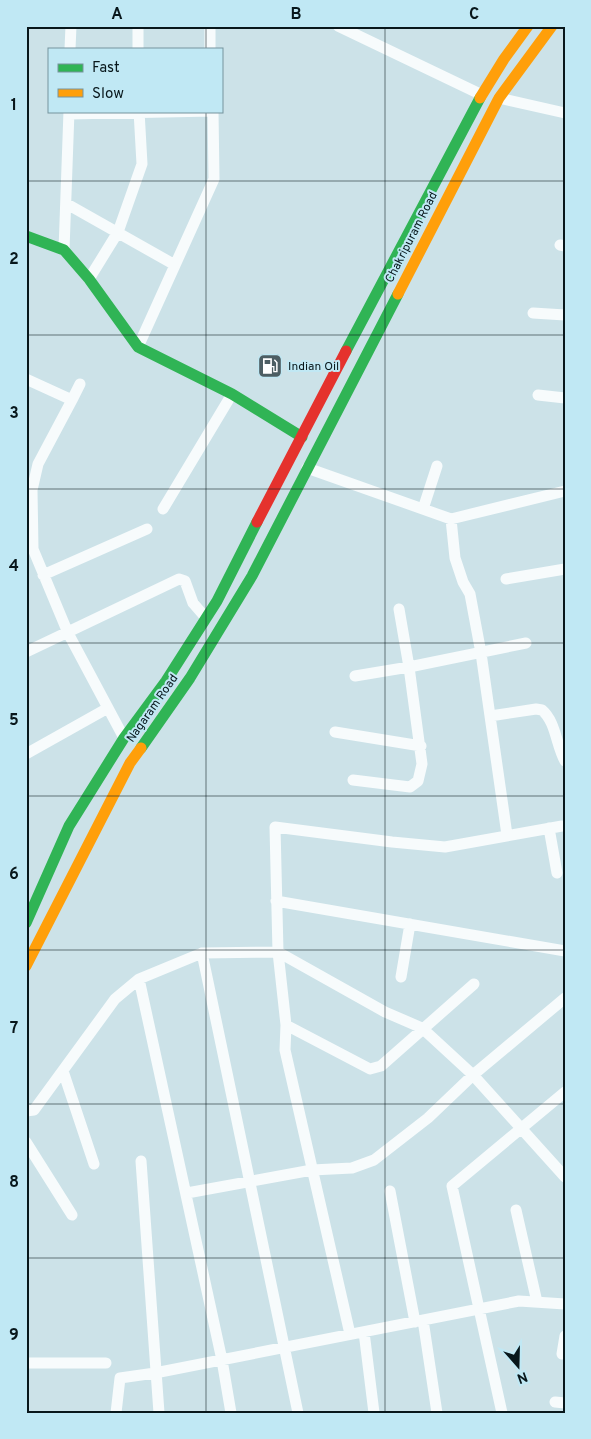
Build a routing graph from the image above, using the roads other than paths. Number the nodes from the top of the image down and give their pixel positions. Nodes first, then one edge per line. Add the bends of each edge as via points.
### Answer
1 (71, 26) edge
2 (138, 26) edge
3 (210, 26) edge
4 (338, 26) edge
5 (528, 26) edge
6 (552, 26) edge
7 (70, 48) edge
8 (138, 48) edge
9 (210, 48) edge
10 (480, 94) junction
11 (499, 98) junction
12 (69, 112) edge
13 (139, 112) edge
14 (213, 112) edge
15 (565, 113) edge
16 (451, 153) junction
17 (466, 161) junction
18 (67, 204) junction
19 (118, 232) junction
20 (26, 236) edge
21 (64, 250) junction
22 (174, 265) junction
23 (89, 279) junction
24 (533, 314) dead end
25 (565, 315) edge
26 (138, 347) junction
27 (26, 379) edge
28 (80, 384) dead end
29 (232, 394) junction
30 (538, 395) dead end
31 (565, 398) edge
32 (72, 400) junction
33 (302, 437) junction
34 (437, 466) dead end
35 (307, 468) junction
36 (565, 491) edge
37 (163, 509) dead end
38 (423, 509) junction
39 (29, 518) edge
40 (451, 518) junction
41 (147, 529) dead end
42 (565, 569) edge
43 (43, 575) junction
44 (506, 580) dead end
45 (399, 609) dead end
46 (206, 618) junction
47 (68, 633) junction
48 (526, 643) dead end
49 (26, 652) edge
50 (481, 652) junction
51 (410, 667) junction
52 (355, 676) dead end
53 (108, 708) junction
54 (490, 716) junction
55 (335, 732) dead end
56 (124, 738) junction
57 (420, 746) junction
58 (26, 754) edge
59 (565, 760) edge
60 (354, 780) dead end
61 (562, 826) dead end
62 (549, 828) junction
63 (507, 835) junction
64 (557, 873) dead end
65 (276, 901) junction
66 (26, 923) edge
67 (410, 924) junction
68 (565, 951) edge
69 (278, 952) junction
70 (202, 953) junction
71 (26, 966) edge
72 (401, 977) dead end
73 (139, 979) junction
74 (474, 984) dead end
75 (565, 998) edge
76 (286, 1025) junction
77 (422, 1028) junction
78 (63, 1071) junction
79 (473, 1075) junction
80 (565, 1092) edge
81 (26, 1111) edge
82 (522, 1128) junction
83 (26, 1142) edge
84 (141, 1162) dead end
85 (94, 1164) dead end
86 (312, 1170) junction
87 (565, 1177) edge
88 (251, 1182) junction
89 (390, 1191) dead end
90 (187, 1193) junction
91 (516, 1210) dead end
92 (72, 1215) dead end
93 (537, 1302) junction
94 (565, 1304) edge
95 (480, 1309) junction
96 (419, 1321) junction
97 (364, 1332) junction
98 (350, 1334) junction
99 (565, 1336) edge
100 (286, 1347) junction
101 (562, 1354) dead end
102 (222, 1360) junction
103 (26, 1363) edge
104 (106, 1363) dead end
105 (156, 1373) junction
106 (116, 1413) edge
107 (159, 1413) edge
108 (231, 1413) edge
109 (298, 1413) edge
110 (374, 1413) edge
111 (438, 1413) edge
112 (502, 1413) edge

1 - 7 street
2 - 8 street
3 - 9 street
4 - 10 street
5 - 10 main road, Chakripuram Road
6 - 11 main road, Chakripuram Road
10 - 16 main road, Chakripuram Road
11 - 15 street
11 - 17 main road, Chakripuram Road
12 - 13 street
12 - 18 street
13 - 19 street via 142,164
14 - 22 street via 214,179
16 - 17 main road
16 - 33 main road, Chakripuram Road
17 - 35 main road, Chakripuram Road
18 - 19 street
18 - 21 street
19 - 22 street
19 - 23 street
20 - 21 main road
21 - 23 main road
22 - 26 street
23 - 26 main road
24 - 25 street
26 - 29 main road
27 - 32 street
28 - 32 street
29 - 33 main road
29 - 37 street
30 - 31 street
32 - 39 street via 38,464
33 - 46 main road, Nagaram Road
34 - 38 street
35 - 38 street
35 - 71 main road, Nagaram Road via 252,576 190,678 130,763
36 - 40 street
38 - 40 street
39 - 43 street via 33,550
40 - 50 street via 455,558 470,594
41 - 43 street
42 - 44 street
43 - 47 street
45 - 51 street
46 - 47 street via 194,603 183,579
46 - 56 main road, Nagaram Road via 166,681
47 - 49 street
47 - 53 street
48 - 50 street
50 - 51 street
50 - 54 street
51 - 52 street
51 - 57 street
53 - 56 street
53 - 58 street
54 - 59 street via 542,710 552,724 558,749
54 - 63 street
55 - 57 street
56 - 66 main road, Nagaram Road via 69,826
57 - 60 street via 420,776 410,787
61 - 62 street
62 - 63 street
62 - 64 street
63 - 65 street via 445,846 275,827
65 - 67 street
65 - 69 street
67 - 68 street
67 - 72 street
69 - 70 street
69 - 76 street
69 - 77 street via 385,1012
70 - 73 street
70 - 88 street
73 - 78 street via 115,999
73 - 90 street
74 - 77 street
75 - 79 street
76 - 77 street via 370,1068 381,1066
76 - 86 street via 285,1050
77 - 79 street
78 - 81 street via 34,1110
78 - 85 street
79 - 82 street
79 - 86 street via 428,1118 374,1160 352,1168
80 - 82 street
82 - 87 street
82 - 95 street via 452,1186
83 - 92 street
84 - 105 street
86 - 88 street
86 - 98 street
88 - 90 street
88 - 100 street
89 - 96 street
90 - 102 street
91 - 93 street
93 - 94 street
93 - 95 street via 520,1301
95 - 96 street
95 - 112 street
96 - 97 street
96 - 111 street
97 - 98 street
97 - 110 street
98 - 100 street
99 - 101 street
100 - 102 street
100 - 109 street
102 - 105 street
102 - 108 street
103 - 104 street
105 - 106 street via 120,1378
105 - 107 street

